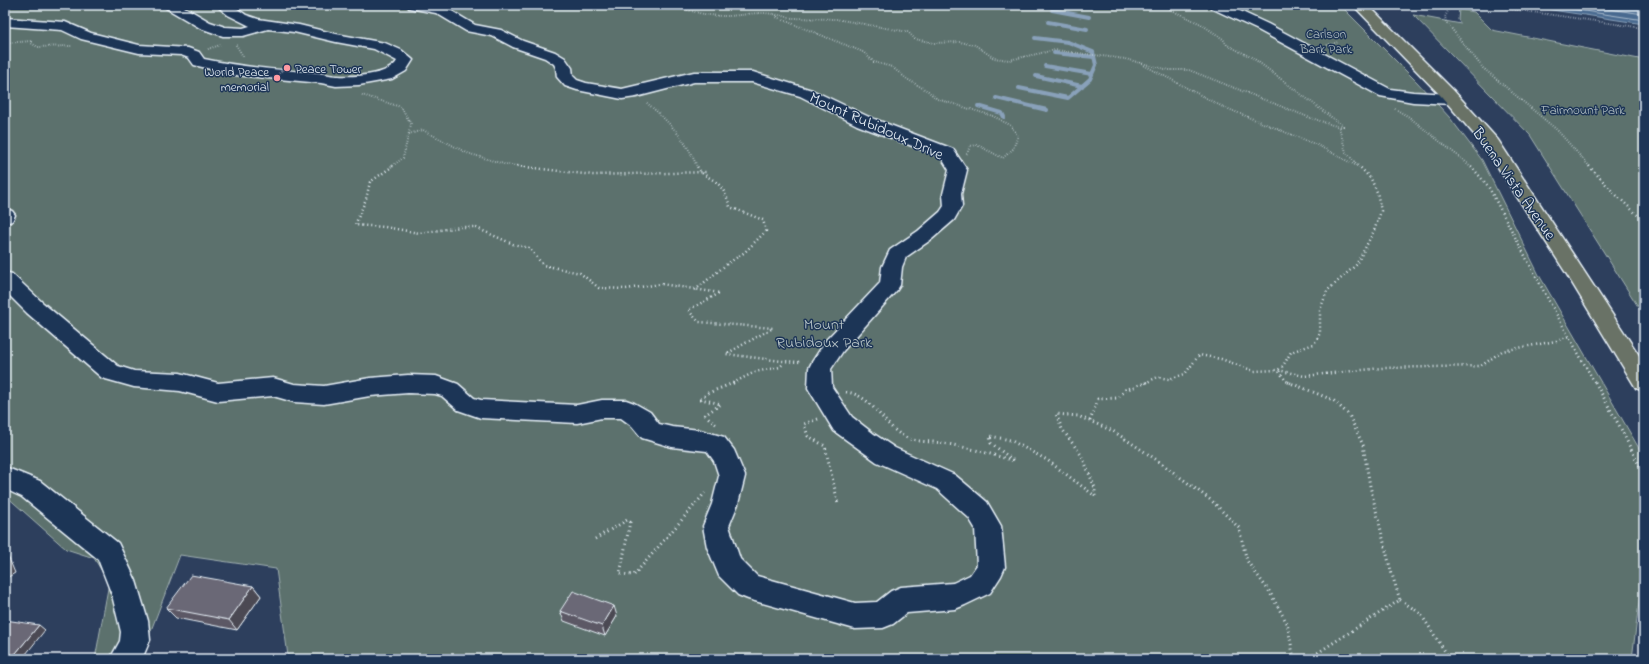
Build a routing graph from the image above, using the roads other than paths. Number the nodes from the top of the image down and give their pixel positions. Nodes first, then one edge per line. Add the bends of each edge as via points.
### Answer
1 (171, 5) edge
2 (222, 5) edge
3 (414, 5) edge
4 (1216, 5) edge
5 (1360, 5) edge
6 (5, 22) edge
7 (264, 25) junction
8 (1452, 99) junction
9 (5, 279) edge
10 (1644, 382) edge
11 (5, 477) edge
12 (125, 659) edge

1 - 7 street via 224,32 244,32
2 - 7 street via 242,19
3 - 9 street, Mount Rubidoux Drive via 440,10 471,28 496,33 550,55 560,61 565,77 571,83 583,87 622,94 694,77 753,77 806,93 863,121 947,153 958,170 952,194 954,206 947,216 925,235 897,254 892,267 890,285 835,344 820,368 820,388 843,424 865,441 886,455 946,482 978,510 988,526 991,566 980,584 955,596 901,600 883,615 854,616 748,586 729,566 721,548 716,526 732,476 725,457 715,444 651,431 641,419 626,409 602,409 577,414 481,409 466,404 450,390 436,385 370,387 324,395 294,393 273,387 218,392 180,382 134,379 110,372
4 - 8 street via 1263,27 1386,93
5 - 8 main road, Buena Vista Avenue
6 - 7 street via 65,26 86,36 139,49 183,51 194,55 199,62 235,70 336,81 386,76 401,68 405,60 383,46 294,28
8 - 10 main road, Buena Vista Avenue via 1492,144
11 - 12 street via 31,489 108,551 124,586 136,630 131,651

